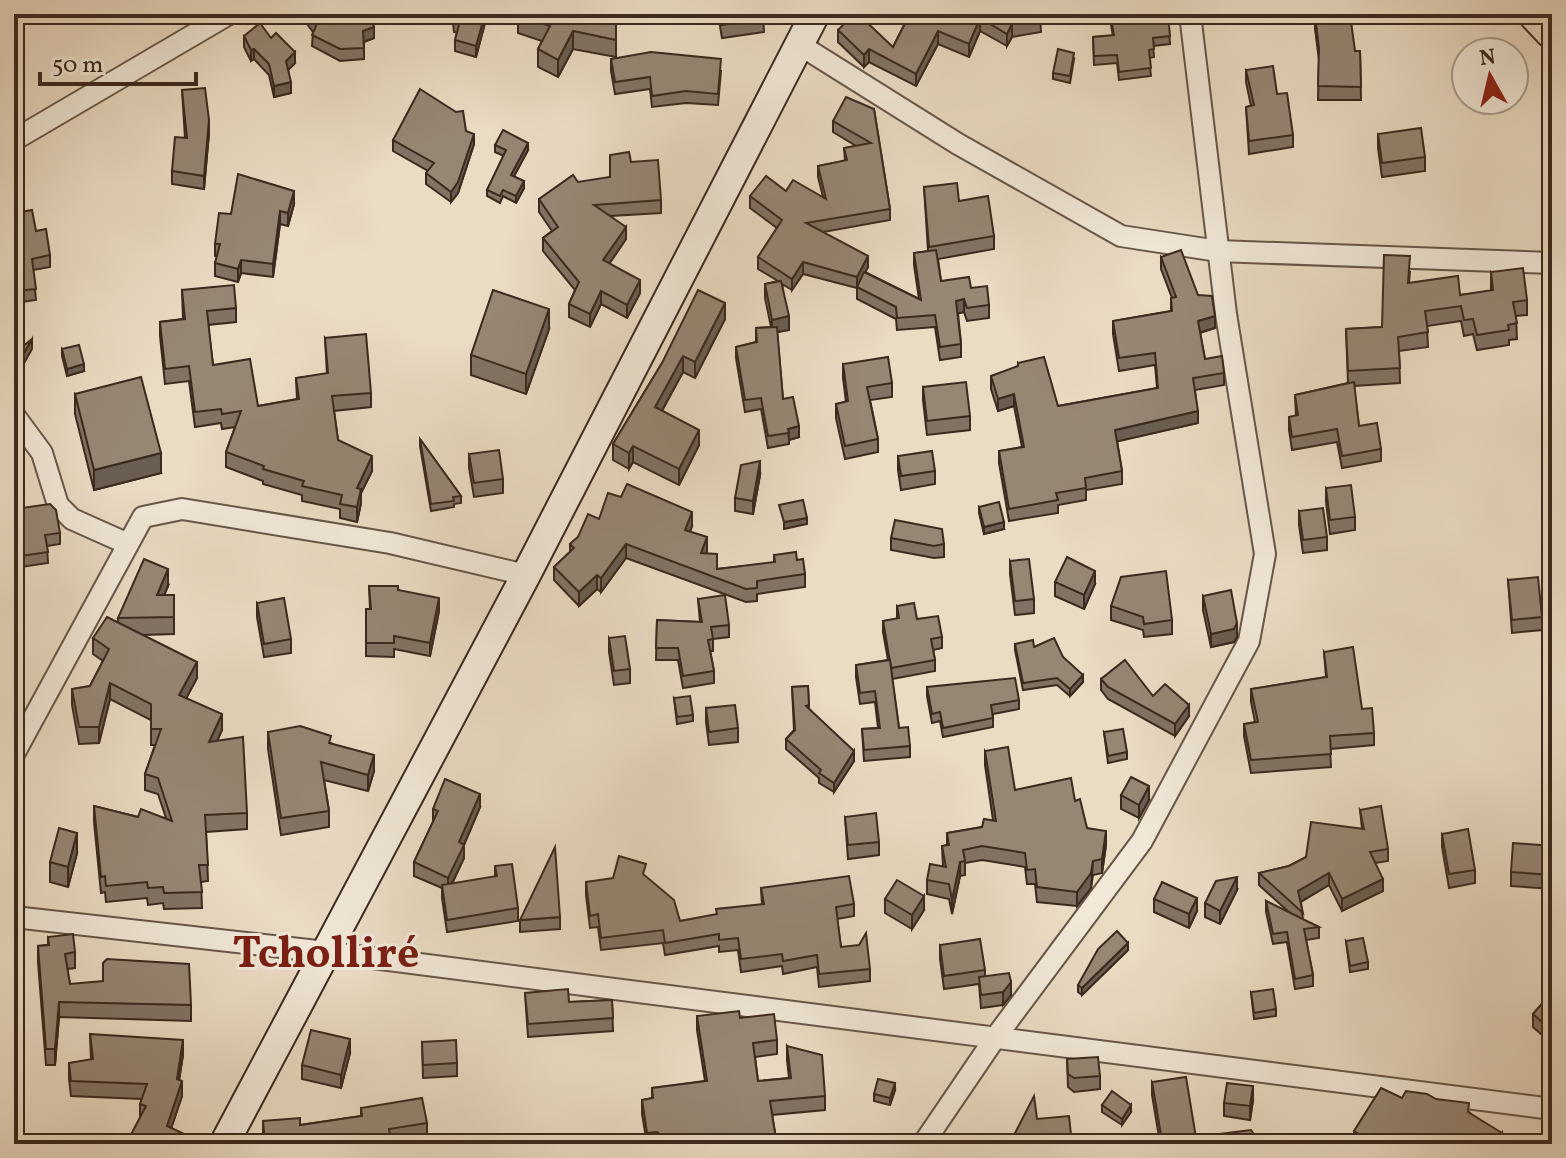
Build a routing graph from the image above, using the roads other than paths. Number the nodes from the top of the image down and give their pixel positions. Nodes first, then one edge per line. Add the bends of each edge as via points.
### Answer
1 (229, 14) edge
2 (815, 14) edge
3 (1190, 14) edge
4 (1536, 14) edge
5 (1552, 31) edge
6 (800, 45) junction
7 (14, 140) edge
8 (1218, 251) junction
9 (1552, 263) edge
10 (14, 415) edge
11 (128, 544) junction
12 (526, 575) junction
13 (14, 754) edge
14 (14, 917) edge
15 (326, 952) junction
16 (995, 1038) junction
17 (1552, 1109) edge
18 (224, 1144) edge
19 (923, 1144) edge

1 - 7 street
2 - 6 main road
3 - 8 street
4 - 5 highway
6 - 8 street via 958,144 1121,236
6 - 12 main road
8 - 9 street
8 - 16 street via 1265,554 1249,641 1142,841
10 - 11 street via 42,453 58,505 72,519
11 - 12 street via 143,517 182,509 390,543
11 - 13 street
12 - 15 main road
14 - 15 street
15 - 16 street
15 - 18 main road
16 - 17 street
16 - 19 street

